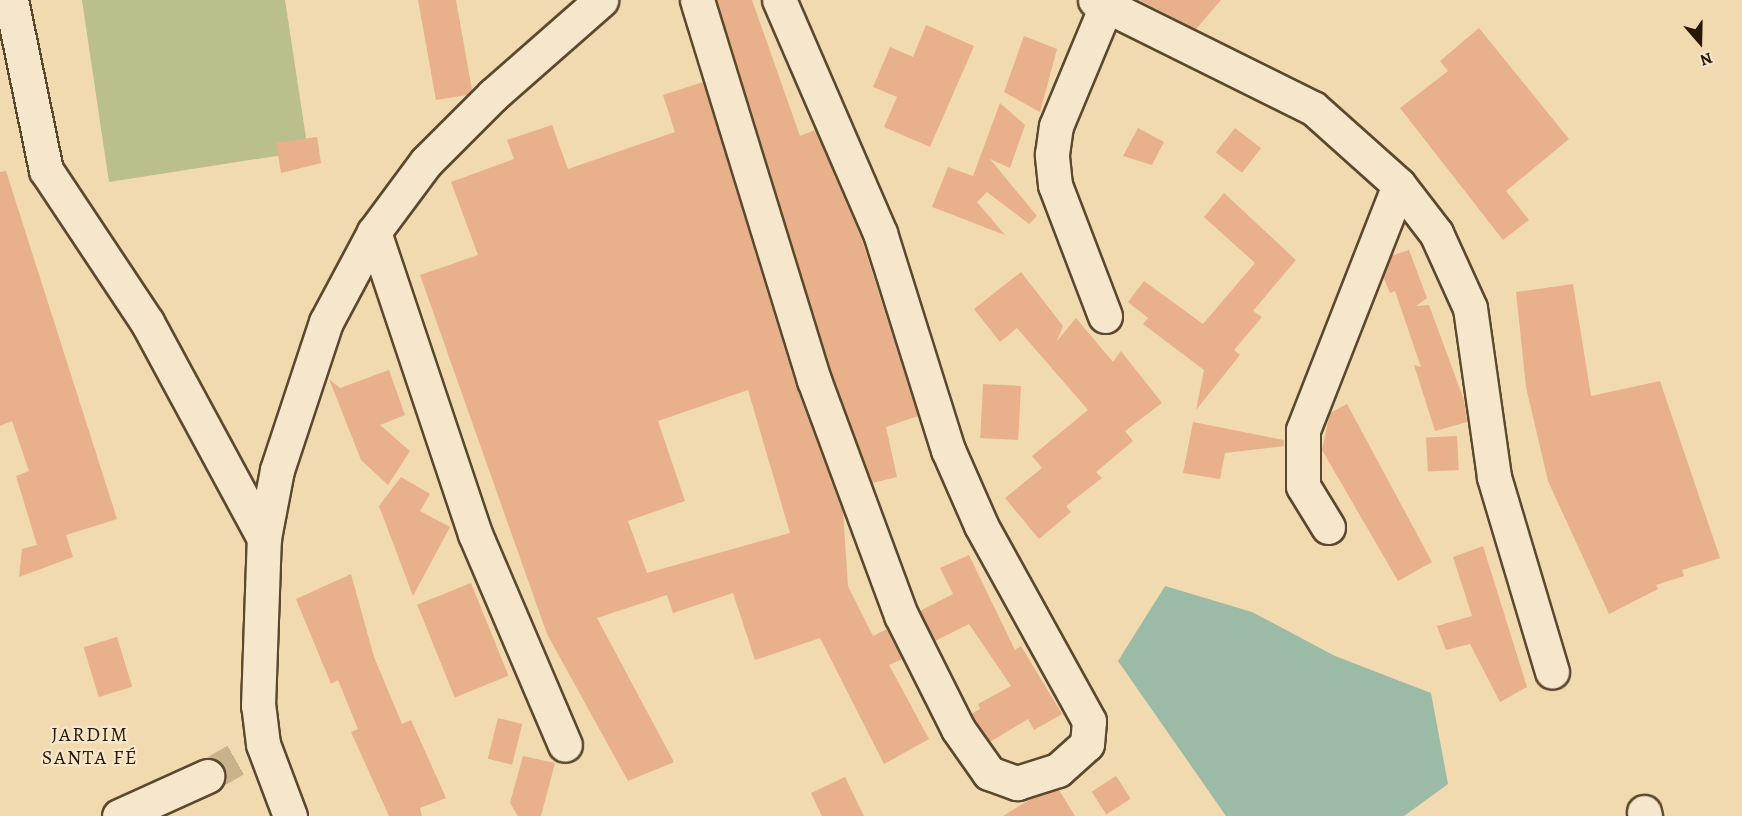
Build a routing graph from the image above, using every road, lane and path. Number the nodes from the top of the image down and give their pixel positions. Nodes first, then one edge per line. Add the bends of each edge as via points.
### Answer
1 (11, 0) edge
2 (602, 0) edge
3 (697, 0) edge
4 (779, 0) edge
5 (1100, 3) edge
6 (1399, 185) junction
7 (374, 232) junction
8 (1105, 316) dead end
9 (1328, 527) dead end
10 (264, 538) junction
11 (1552, 672) dead end
12 (565, 746) dead end
13 (207, 776) tunnel mouth
14 (119, 816) edge
15 (290, 816) edge

1 - 10 street via 46,170 147,322
2 - 7 street via 493,94 426,162
3 - 4 street via 814,380 901,615 958,729 989,773 1017,783 1058,770 1087,744 1089,721 981,525 948,450 880,233
5 - 6 street via 1313,108
5 - 8 street via 1056,126 1052,154 1054,185
6 - 9 street via 1303,430 1303,486
6 - 11 street via 1436,233 1470,308 1494,477
7 - 10 street via 326,322 277,470
7 - 12 street via 475,534
10 - 15 street via 253,750
13 - 14 street

